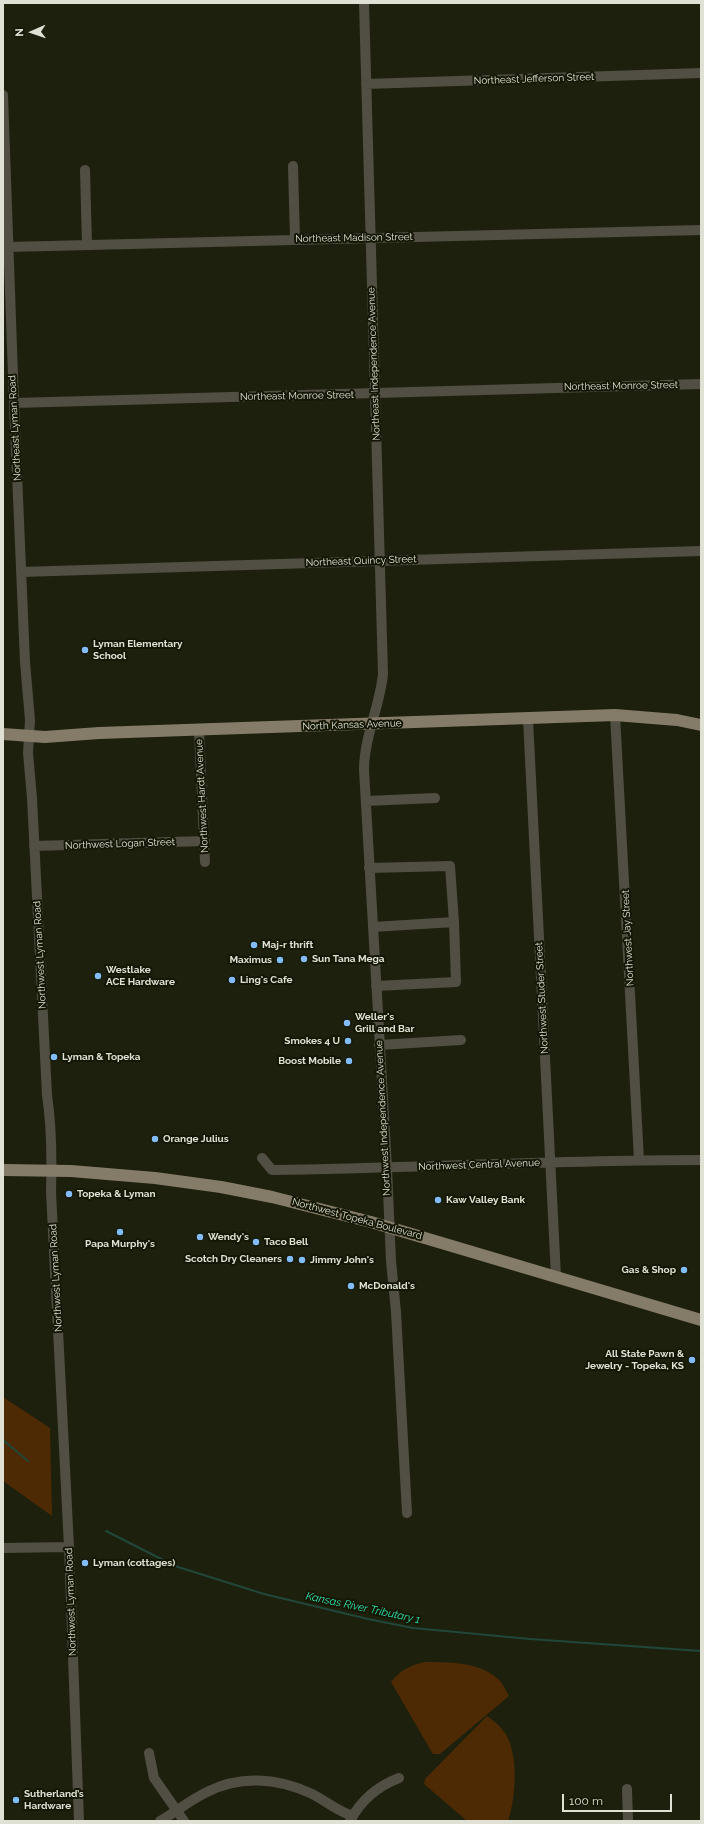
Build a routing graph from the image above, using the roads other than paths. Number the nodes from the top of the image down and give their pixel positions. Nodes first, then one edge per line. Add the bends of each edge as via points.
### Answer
1 (364, 3) edge
2 (701, 73) edge
3 (366, 84) junction
4 (3, 95) edge
5 (293, 166) dead end
6 (85, 170) dead end
7 (701, 230) edge
8 (370, 238) junction
9 (295, 239) junction
10 (87, 245) junction
11 (8, 247) junction
12 (701, 384) edge
13 (375, 394) junction
14 (14, 403) junction
15 (701, 551) edge
16 (379, 560) junction
17 (21, 572) junction
18 (615, 715) junction
19 (528, 719) junction
20 (372, 724) junction
21 (701, 725) edge
22 (199, 730) junction
23 (3, 734) edge
24 (29, 736) junction
25 (435, 798) dead end
26 (366, 801) junction
27 (205, 841) junction
28 (34, 846) junction
29 (205, 862) dead end
30 (369, 868) junction
31 (454, 922) junction
32 (372, 927) junction
33 (376, 986) junction
34 (461, 1040) dead end
35 (379, 1045) junction
36 (262, 1158) dead end
37 (638, 1160) junction
38 (701, 1160) edge
39 (551, 1163) junction
40 (387, 1168) junction
41 (3, 1170) edge
42 (52, 1170) junction
43 (390, 1227) junction
44 (556, 1276) junction
45 (701, 1320) edge
46 (407, 1514) dead end
47 (69, 1546) junction
48 (3, 1548) edge
49 (149, 1753) dead end
50 (399, 1778) dead end
51 (627, 1789) dead end
52 (176, 1811) junction
53 (351, 1818) edge
54 (79, 1821) edge
55 (160, 1821) edge
56 (184, 1821) edge
57 (628, 1821) edge

1 - 3 street, Northeast Independence Avenue
2 - 3 street, Northeast Jefferson Street
3 - 8 street, Northeast Independence Avenue
4 - 11 street, Northeast Lyman Road
5 - 9 street
6 - 10 street
7 - 8 street, Northeast Madison Street
8 - 9 street, Northeast Madison Street
8 - 13 street, Northeast Independence Avenue
9 - 10 street, Northeast Madison Street
10 - 11 street, Northeast Madison Street
11 - 14 street, Northeast Lyman Road
12 - 13 street, Northeast Monroe Street
13 - 14 street, Northeast Monroe Street
13 - 16 street, Northeast Independence Avenue
14 - 17 street, Northeast Lyman Road
15 - 16 street, Northeast Quincy Street
16 - 17 street, Northeast Quincy Street
16 - 20 street, Northeast Independence Avenue via 383,674
17 - 24 street, Northeast Lyman Road via 30,707
18 - 19 main road, North Kansas Avenue
18 - 21 main road, North Kansas Avenue via 677,720
18 - 37 street, Northwest Jay Street
19 - 20 main road, North Kansas Avenue
19 - 39 street, Northwest Studer Street
20 - 22 main road, North Kansas Avenue
20 - 26 street, Northwest Independence Avenue via 364,760
22 - 24 main road, North Kansas Avenue
22 - 27 street, Northwest Hardt Avenue
23 - 24 main road, North Kansas Avenue
24 - 28 street, Northwest Lyman Road
25 - 26 street
26 - 30 street, Northwest Independence Avenue
27 - 28 street, Northwest Logan Street
27 - 29 street, Northwest Hardt Avenue
28 - 42 street, Northwest Lyman Road
30 - 31 street via 450,866
30 - 32 street, Northwest Independence Avenue
31 - 32 street
31 - 33 street via 456,982
32 - 33 street, Northwest Independence Avenue
33 - 35 street, Northwest Independence Avenue
34 - 35 street
35 - 40 street, Northwest Independence Avenue
36 - 40 street, Northwest Central Avenue via 272,1170
37 - 38 street, Northwest Central Avenue
37 - 39 street, Northwest Central Avenue
39 - 40 street, Northwest Central Avenue
39 - 44 street, Northwest Studer Street
40 - 43 street, Northwest Independence Avenue
41 - 42 main road, Northwest Topeka Boulevard
42 - 43 main road, Northwest Topeka Boulevard via 155,1178 221,1187 305,1204
42 - 47 street, Northwest Lyman Road
43 - 44 main road, Northwest Topeka Boulevard
43 - 46 street, Northwest Independence Avenue
44 - 45 main road, Northwest Topeka Boulevard
47 - 48 street
47 - 54 street, Northwest Lyman Road
49 - 52 street via 154,1778
50 - 53 street via 381,1786 368,1796
51 - 57 street
52 - 53 street via 217,1787 258,1780 288,1784 311,1794
52 - 55 street
52 - 56 street

